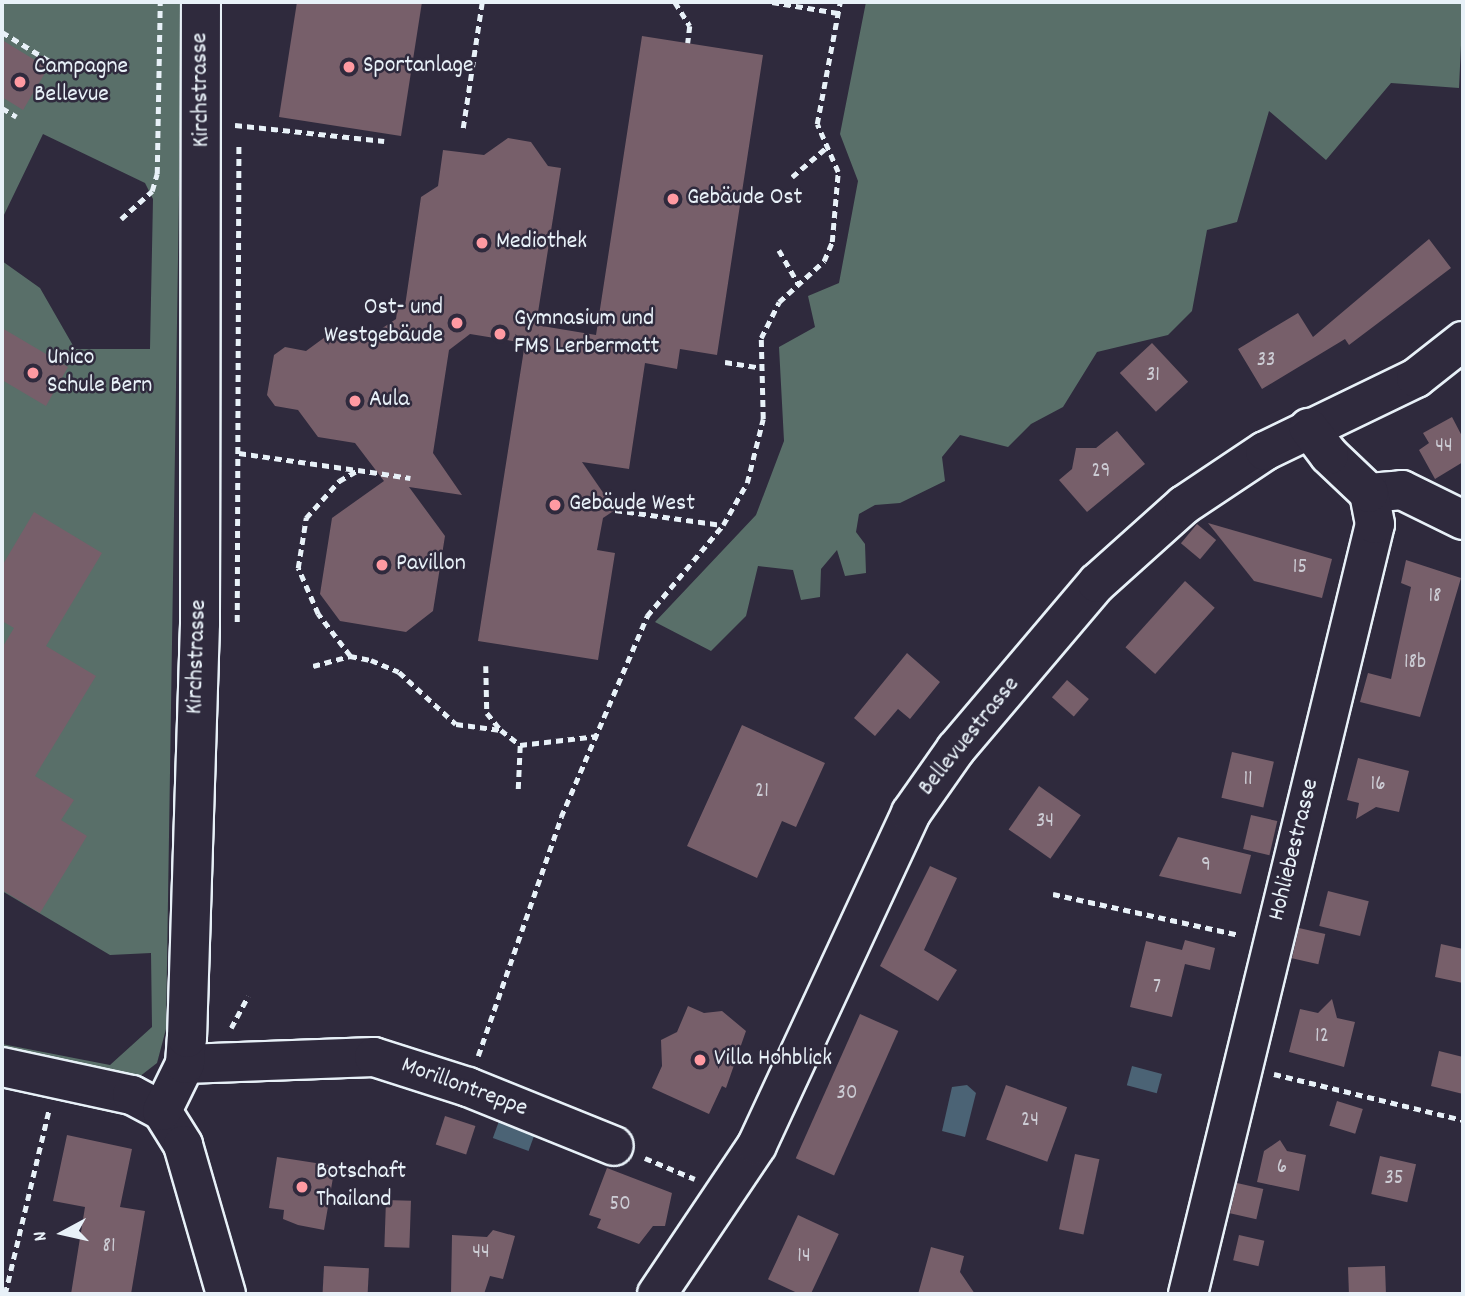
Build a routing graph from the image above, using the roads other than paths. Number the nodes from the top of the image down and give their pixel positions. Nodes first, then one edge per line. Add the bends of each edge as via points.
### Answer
1 (201, 2) edge
2 (1463, 341) edge
3 (1309, 428) junction
4 (1369, 493) junction
5 (1463, 520) edge
6 (185, 1064) junction
7 (2, 1068) edge
8 (162, 1111) junction
9 (614, 1146) road end
10 (226, 1294) edge
11 (657, 1294) edge
12 (1188, 1294) edge

1 - 6 street, Kirchstrasse via 200,623
2 - 3 street, Bellevuestrasse via 1416,378
3 - 4 street via 1329,456
3 - 11 street, Bellevuestrasse via 1224,475 1130,550 932,777 897,842 783,1095 729,1192
4 - 5 street via 1402,490
4 - 12 street, Hohliebestrasse via 1376,508 1373,541
6 - 8 street, Kirchstrasse
6 - 9 street, Morillontreppe via 374,1057 468,1087
7 - 8 street via 132,1094
8 - 10 street via 183,1145

